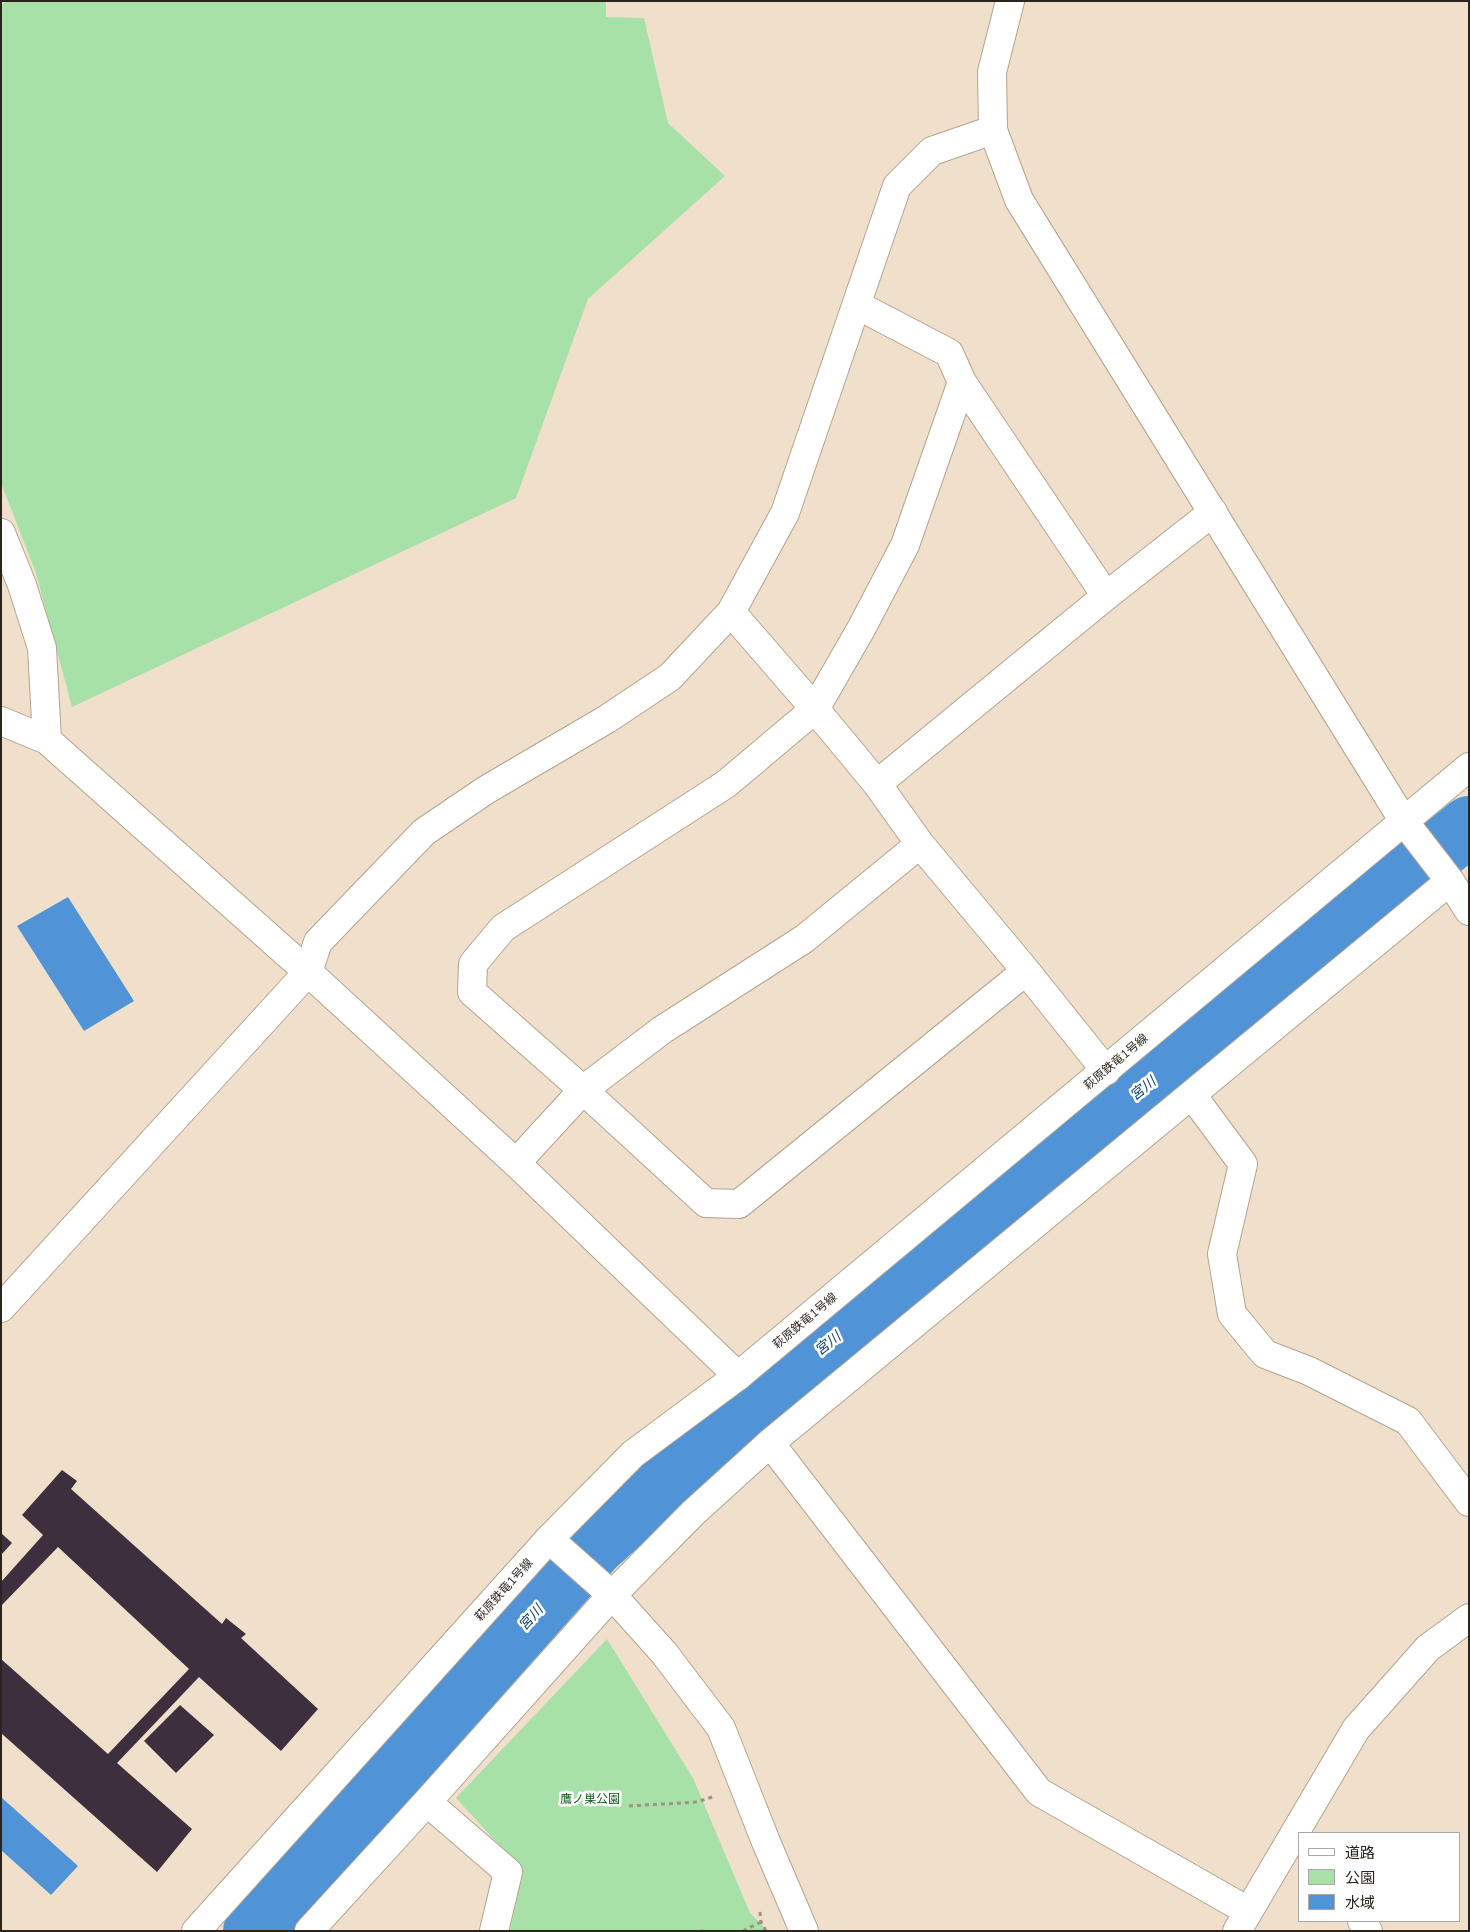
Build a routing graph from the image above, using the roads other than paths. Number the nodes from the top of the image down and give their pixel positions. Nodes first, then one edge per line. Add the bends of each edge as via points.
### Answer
1 (1010, 1) edge
2 (993, 130) junction
3 (857, 305) junction
4 (962, 382) junction
5 (1213, 512) junction
6 (1, 533) edge
7 (1106, 596) junction
8 (730, 612) junction
9 (815, 709) junction
10 (1, 721) edge
11 (47, 740) junction
12 (1469, 767) edge
13 (877, 784) junction
14 (1403, 820) junction
15 (920, 844) junction
16 (1450, 882) junction
17 (1469, 911) edge
18 (1026, 971) junction
19 (308, 972) junction
20 (1106, 1070) junction
21 (583, 1090) junction
22 (1192, 1095) junction
23 (516, 1163) junction
24 (1, 1308) edge
25 (738, 1376) junction
26 (770, 1443) junction
27 (1469, 1502) edge
28 (550, 1539) junction
29 (612, 1595) junction
30 (1469, 1618) edge
31 (427, 1802) junction
32 (1301, 1830) edge
33 (1298, 1835) edge
34 (1243, 1921) edge
35 (196, 1931) edge
36 (308, 1931) edge
37 (494, 1931) edge
38 (804, 1931) edge

1 - 2 street via 992,72
2 - 3 street via 932,151 897,186
2 - 5 street via 1019,200
3 - 4 street via 949,353
3 - 8 street via 785,513
4 - 7 street
4 - 9 street via 905,545
5 - 7 street
5 - 14 street
6 - 11 street via 22,584 42,648
7 - 13 street
8 - 9 street
8 - 19 street via 670,677 424,832 318,942
9 - 13 street
9 - 21 street via 726,784 503,928 473,964 472,992
10 - 11 street
11 - 19 street
12 - 14 street, 萩原鉄竜1号線
13 - 15 street
14 - 16 street
14 - 20 street, 萩原鉄竜1号線
15 - 18 street
15 - 21 street via 804,939 662,1030
16 - 17 street
16 - 22 street
18 - 20 street
18 - 21 street via 740,1204 706,1203
19 - 23 street
19 - 24 street
20 - 25 street, 萩原鉄竜1号線
21 - 23 street
22 - 26 street
22 - 27 street via 1243,1164 1222,1254 1232,1314 1265,1354 1309,1371 1408,1421
23 - 25 street
25 - 28 street, 萩原鉄竜1号線 via 633,1454
26 - 29 street via 693,1513
26 - 34 street via 1039,1792
28 - 29 street
28 - 35 street, 萩原鉄竜1号線
29 - 31 street
29 - 38 street via 664,1653 720,1728
30 - 32 street via 1428,1648 1356,1729
31 - 36 street
31 - 37 street via 508,1872
33 - 34 street

